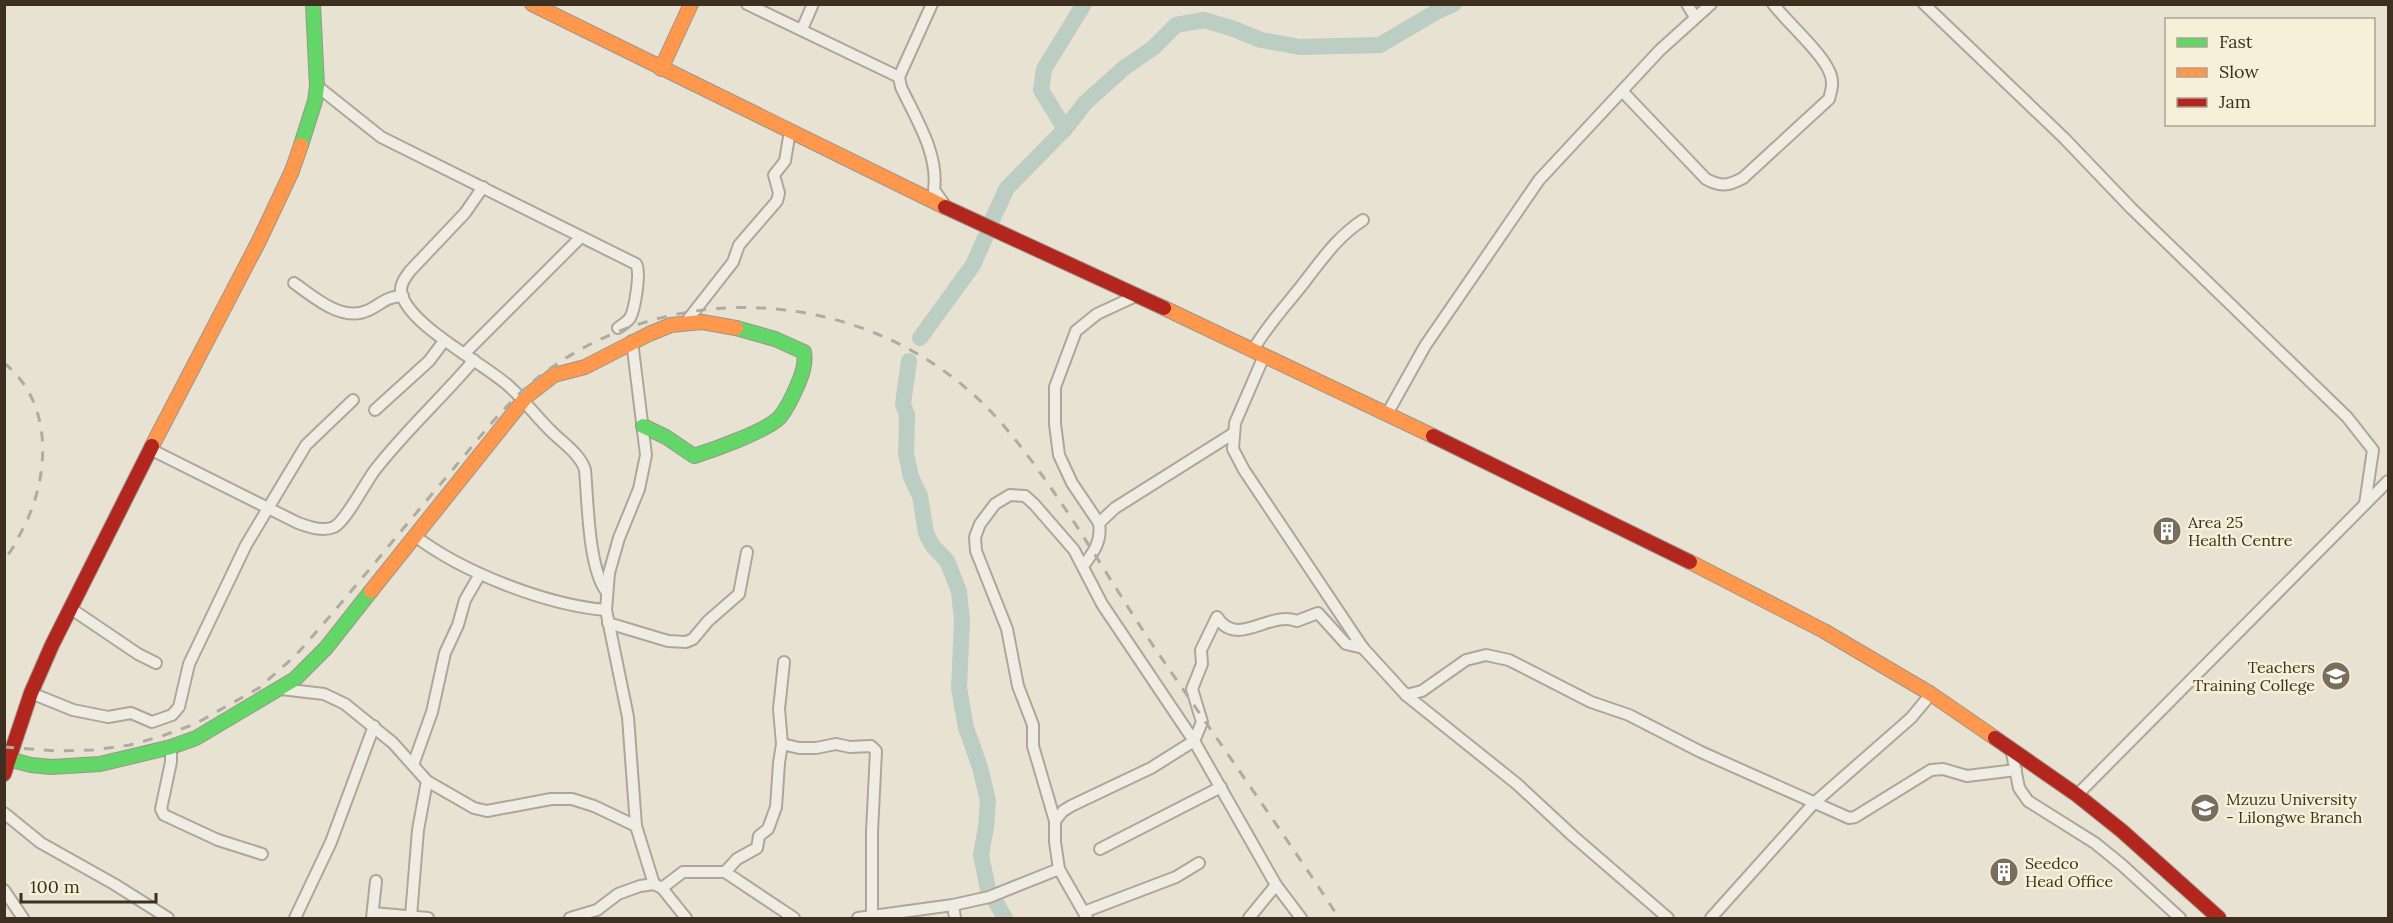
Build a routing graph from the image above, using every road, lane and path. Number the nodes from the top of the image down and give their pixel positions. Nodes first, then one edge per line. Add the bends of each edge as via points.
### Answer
1 (314, 4) edge
2 (532, 4) edge
3 (691, 4) edge
4 (747, 4) edge
5 (813, 4) edge
6 (932, 4) edge
7 (1687, 4) edge
8 (1711, 4) edge
9 (1773, 4) edge
10 (1924, 4) edge
11 (1695, 17) junction
12 (802, 29) junction
13 (661, 69) junction
14 (899, 77) junction
15 (317, 86) junction
16 (1622, 91) junction
17 (790, 130) junction
18 (483, 187) junction
19 (947, 208) junction
20 (1363, 219) dead end
21 (581, 237) junction
22 (294, 283) dead end
23 (1138, 295) junction
24 (403, 296) junction
25 (686, 322) junction
26 (618, 328) dead end
27 (444, 341) junction
28 (632, 342) junction
29 (1258, 353) junction
30 (464, 354) junction
31 (474, 360) junction
32 (353, 400) dead end
33 (523, 402) junction
34 (375, 410) dead end
35 (1387, 414) junction
36 (643, 426) junction
37 (1234, 433) junction
38 (150, 449) junction
39 (2388, 481) edge
40 (2365, 504) junction
41 (268, 508) junction
42 (1099, 523) junction
43 (415, 536) junction
44 (747, 552) dead end
45 (1083, 566) junction
46 (480, 574) junction
47 (606, 591) junction
48 (70, 608) junction
49 (606, 610) junction
50 (608, 623) junction
51 (1363, 648) junction
52 (784, 662) dead end
53 (156, 663) dead end
54 (281, 689) junction
55 (30, 693) junction
56 (1406, 694) junction
57 (1931, 694) junction
58 (374, 726) junction
59 (1194, 741) junction
60 (9, 742) edge
61 (782, 744) junction
62 (171, 747) junction
63 (2011, 748) junction
64 (7, 758) edge
65 (413, 765) junction
66 (2016, 771) junction
67 (4, 774) edge
68 (427, 781) junction
69 (1221, 787) junction
70 (2077, 795) junction
71 (1814, 803) junction
72 (4, 813) edge
73 (1055, 821) junction
74 (636, 826) junction
75 (1100, 849) dead end
76 (262, 854) dead end
77 (1199, 863) dead end
78 (1059, 869) junction
79 (725, 872) junction
80 (376, 881) dead end
81 (1276, 885) junction
82 (658, 886) junction
83 (4, 890) edge
84 (953, 905) junction
85 (1085, 915) edge
86 (373, 916) edge
87 (411, 916) junction
88 (873, 916) junction
89 (23, 918) edge
90 (168, 918) edge
91 (295, 918) edge
92 (428, 918) edge
93 (570, 918) edge
94 (686, 918) edge
95 (794, 918) edge
96 (858, 918) edge
97 (954, 918) edge
98 (1249, 918) edge
99 (1301, 918) edge
100 (1668, 918) edge
101 (1712, 918) edge
102 (2180, 918) edge
103 (2219, 918) edge

1 - 15 street
2 - 13 street
3 - 13 street
4 - 12 street
5 - 12 street
6 - 14 street
7 - 11 street
8 - 11 street
9 - 16 street via 1822,59 1832,86 1829,99 1743,178 1730,185 1706,179
10 - 40 street via 2347,417 2373,450
11 - 16 street
12 - 14 street
13 - 17 street
14 - 19 street via 930,147 936,176 934,190
15 - 18 street via 381,137
15 - 38 street via 312,117 276,205
16 - 35 street via 1539,180 1425,346
17 - 19 street
17 - 25 street via 785,161 774,175 777,201 739,245 733,262
18 - 21 street
18 - 24 street via 465,213 404,280
19 - 23 street
20 - 29 street via 1321,258 1281,309
21 - 26 street via 639,268 630,316
21 - 30 street
22 - 24 street via 342,312 362,313 385,299
23 - 29 street
23 - 42 street via 1097,314 1076,331 1055,387 1059,455
24 - 27 street via 418,318
25 - 28 street via 671,324
25 - 36 street via 738,327 804,352 804,371 797,389 784,413 771,424 696,456
27 - 30 street
27 - 34 street via 429,361
28 - 33 street via 589,366 549,377
28 - 36 street
29 - 35 street
29 - 37 street
30 - 31 street
31 - 33 street
31 - 41 street via 374,472 338,524 327,529 307,526
32 - 41 street via 306,445
33 - 43 street
33 - 47 street via 584,465 594,560
35 - 57 street via 1754,594
36 - 47 street via 646,449 639,489 619,538
37 - 42 street via 1115,508
37 - 51 street via 1233,449 1244,470
38 - 41 street
38 - 48 street
39 - 40 street
40 - 70 street
41 - 55 street via 189,664 175,713 152,722 131,712 108,717 73,710
42 - 45 street via 1099,540
43 - 46 street
43 - 54 street via 326,648
44 - 50 street via 739,594 693,639 668,641
45 - 59 street via 1102,604
45 - 73 street via 1034,504 1018,494 1004,498 990,509 975,537 979,561 1006,629
46 - 49 street via 559,601
46 - 65 street via 465,600 445,653 432,712
47 - 49 street
48 - 53 street
48 - 55 street
49 - 50 street
50 - 74 street via 628,717
51 - 56 street
51 - 59 street via 1346,644 1318,613 1297,621 1287,617 1234,632 1223,627 1216,617 1201,650 1202,664 1192,689 1202,722
52 - 61 street via 779,709
54 - 58 street via 334,698
54 - 62 street via 196,738
55 - 60 street
56 - 71 street via 1422,691 1466,660 1486,655 1509,660 1591,702
56 - 100 street via 1525,790
57 - 63 street
57 - 71 street via 1911,718
58 - 65 street
58 - 91 street via 331,842
59 - 69 street
59 - 73 street via 1151,768 1071,806
60 - 64 street
61 - 79 street via 772,823 759,837 757,848
61 - 88 street via 799,748 871,746 876,750
62 - 64 street via 100,764 32,765
62 - 76 street via 161,809 164,814 218,840
63 - 66 street
63 - 70 street
64 - 67 street
65 - 68 street
66 - 71 street via 1967,776 1931,770 1849,818
66 - 102 street via 2019,788 2028,801 2095,843
68 - 74 street via 480,810 572,799
68 - 87 street via 418,830
69 - 75 street
69 - 81 street
70 - 103 street
71 - 101 street
72 - 90 street via 41,843
73 - 78 street
74 - 82 street
77 - 85 street via 1176,877
78 - 84 street via 1004,892
78 - 85 street
79 - 82 street via 683,872
79 - 95 street
80 - 86 street
81 - 98 street
81 - 99 street
82 - 93 street via 640,886 618,894 597,910
82 - 94 street
83 - 89 street
84 - 88 street
84 - 97 street
86 - 87 street
87 - 92 street
88 - 96 street

